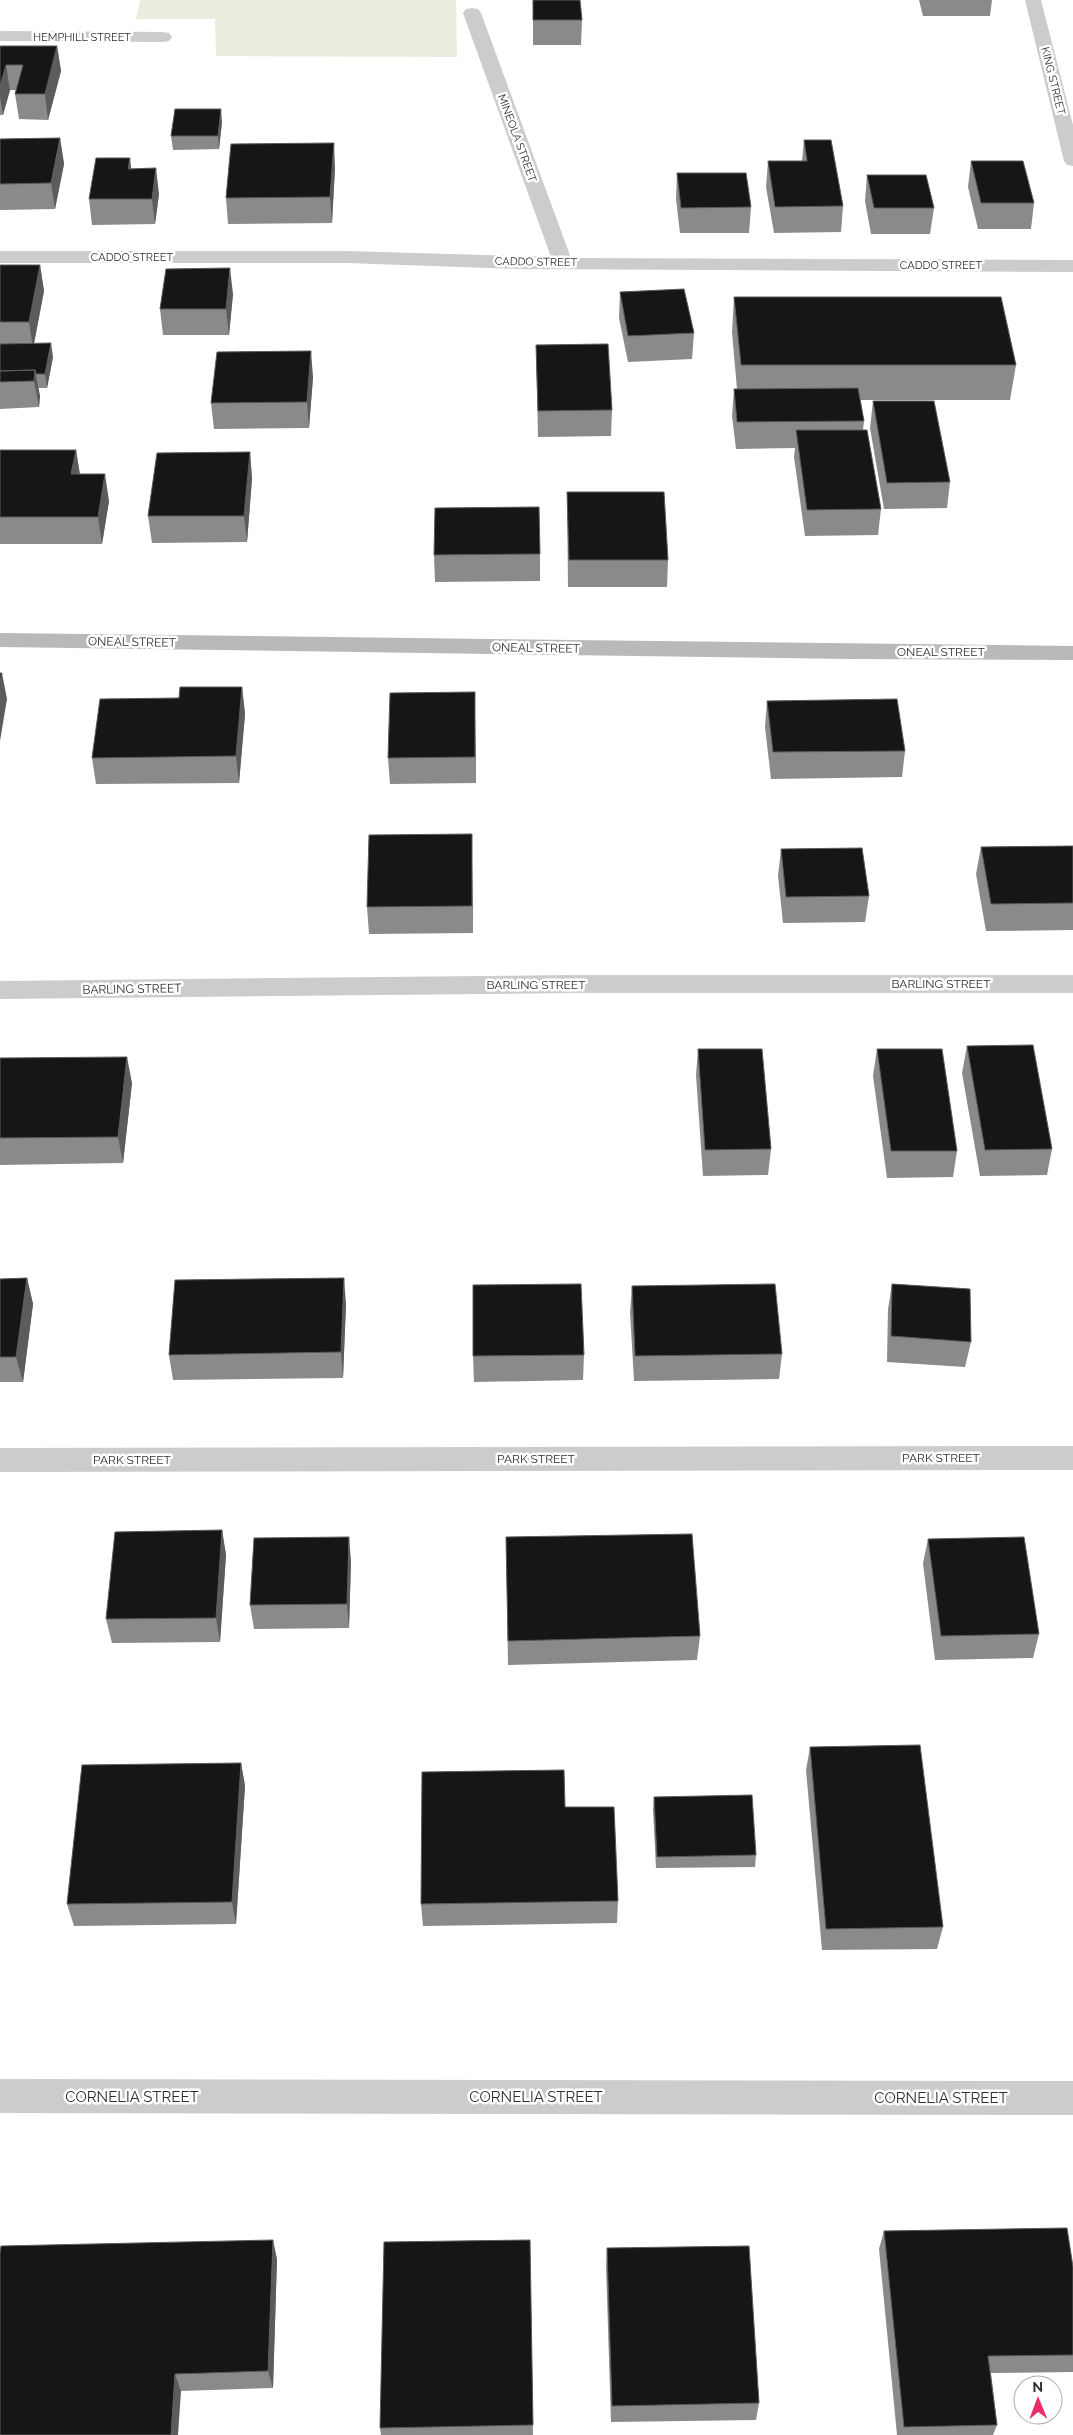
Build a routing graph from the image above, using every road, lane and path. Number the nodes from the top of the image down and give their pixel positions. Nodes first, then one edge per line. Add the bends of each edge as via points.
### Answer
1 (1033, 0) edge
2 (472, 13) dead end
3 (0, 36) edge
4 (163, 37) dead end
5 (1066, 109) edge
6 (1073, 161) edge
7 (0, 257) edge
8 (563, 263) junction
9 (1073, 266) edge
10 (0, 640) edge
11 (1073, 653) edge
12 (1073, 984) edge
13 (0, 990) edge
14 (1073, 1458) edge
15 (0, 1460) edge
16 (0, 2096) edge
17 (1073, 2098) edge

1 - 5 street, KING STREET
2 - 8 street, MINEOLA STREET
3 - 4 street, HEMPHILL STREET
5 - 6 street, KING STREET
7 - 8 street, CADDO STREET via 346,258
8 - 9 street, CADDO STREET
10 - 11 street, ONEAL STREET
12 - 13 street, BARLING STREET via 571,984
14 - 15 street, PARK STREET
16 - 17 street, CORNELIA STREET

